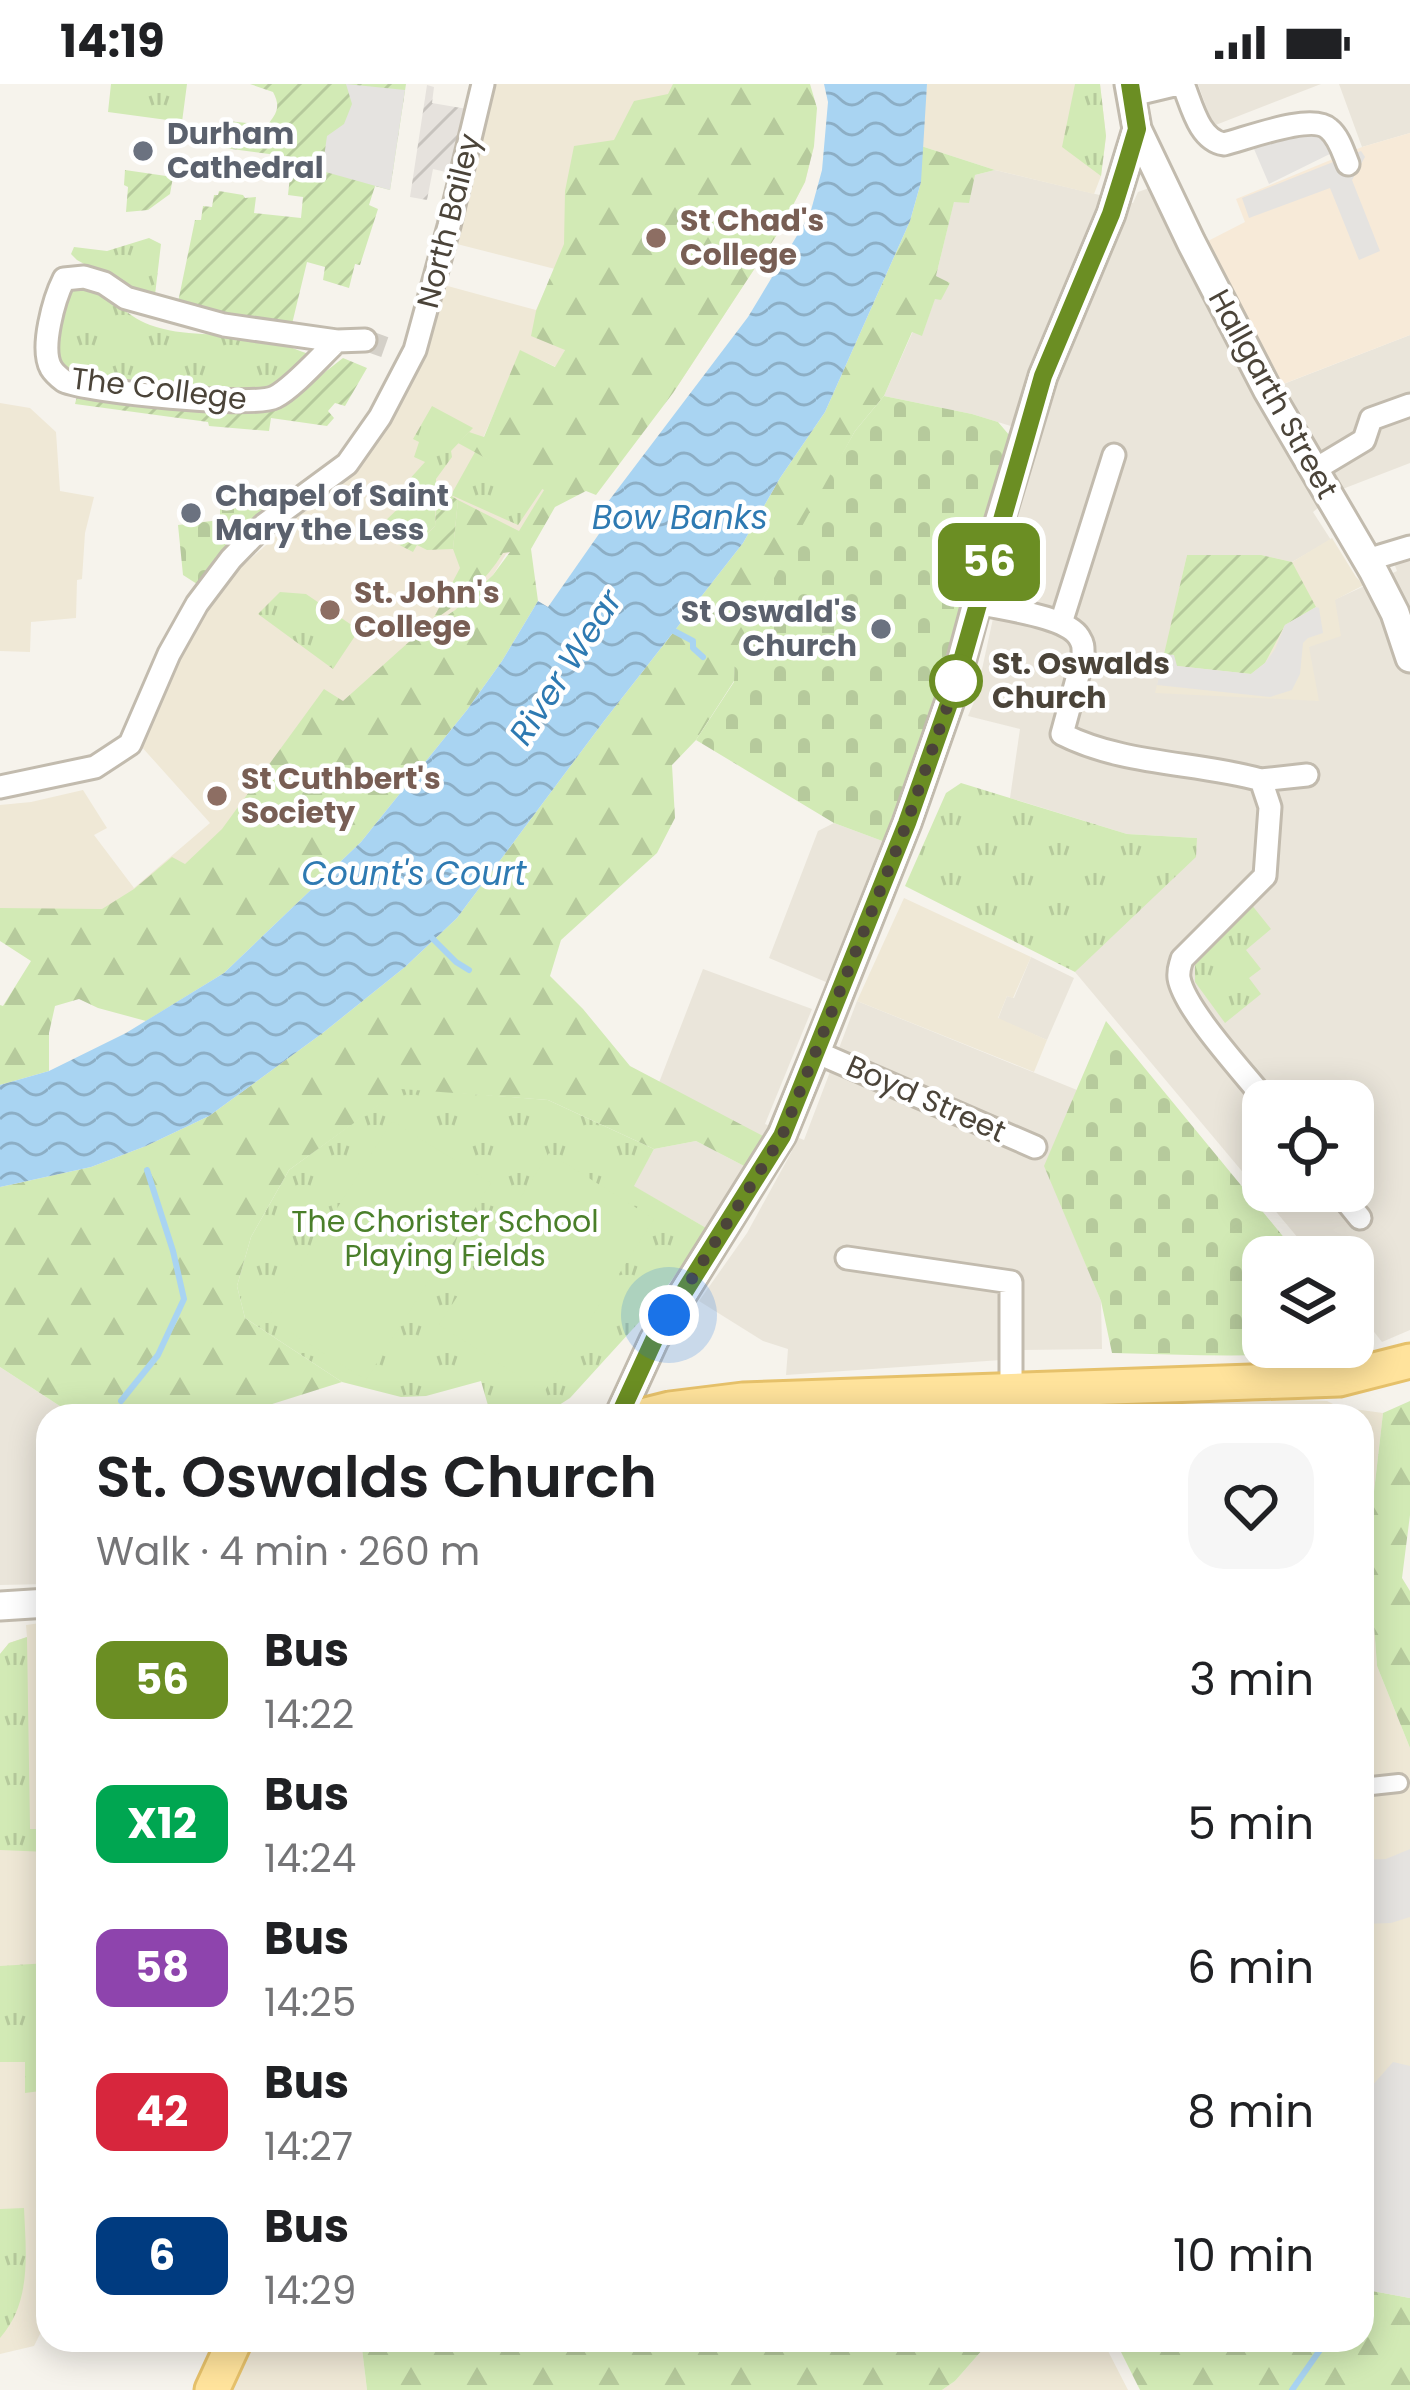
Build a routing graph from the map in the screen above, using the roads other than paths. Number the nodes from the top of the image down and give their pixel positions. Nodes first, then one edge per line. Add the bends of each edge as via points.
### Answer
1 (483, 84) edge
2 (1180, 84) edge
3 (1131, 90) edge
4 (1137, 129) junction
5 (1348, 164) dead end
6 (365, 340) tunnel mouth
7 (337, 341) junction
8 (1410, 405) edge
9 (1114, 455) dead end
10 (1314, 470) junction
11 (1410, 548) edge
12 (1367, 560) junction
13 (978, 603) junction
14 (1061, 623) junction
15 (1410, 658) edge
16 (1307, 775) dead end
17 (1261, 780) junction
18 (0, 787) edge
19 (816, 1052) junction
20 (1250, 1080) edge
21 (1035, 1147) dead end
22 (1355, 1212) edge
23 (1360, 1218) dead end
24 (847, 1258) dead end
25 (1410, 1361) edge
26 (1011, 1389) junction
27 (625, 1404) edge
28 (711, 1404) edge
29 (36, 1604) edge
30 (0, 1606) edge
31 (1399, 1783) dead end
32 (1374, 1785) edge
33 (229, 2352) edge
34 (212, 2390) edge

1 - 18 street, North Bailey via 449,226 380,417 347,464 264,524 197,604 130,744 95,767
2 - 3 street
2 - 5 street via 1213,142 1317,121 1332,130
3 - 4 street
4 - 10 street, Hallgarth Street via 1233,327
4 - 13 street via 1043,376
6 - 7 street, The College
7 - 7 street, The College via 278,397 260,402 75,384 60,380 46,350 58,290 74,277 197,318
8 - 10 street via 1371,419 1364,440
9 - 14 street
10 - 12 street, Hallgarth Street
11 - 12 street
12 - 15 street, Hallgarth Street
13 - 14 street
13 - 19 street via 915,801
14 - 17 street via 1078,634 1082,656 1051,732
16 - 17 street
17 - 20 street via 1270,807 1265,876 1179,970 1197,1013
19 - 21 street, Boyd Street
19 - 27 street via 782,1136 654,1340
22 - 23 street
24 - 26 street via 1011,1282
25 - 26 main road via 1339,1379
26 - 28 main road
29 - 30 street
31 - 32 street
33 - 34 main road

